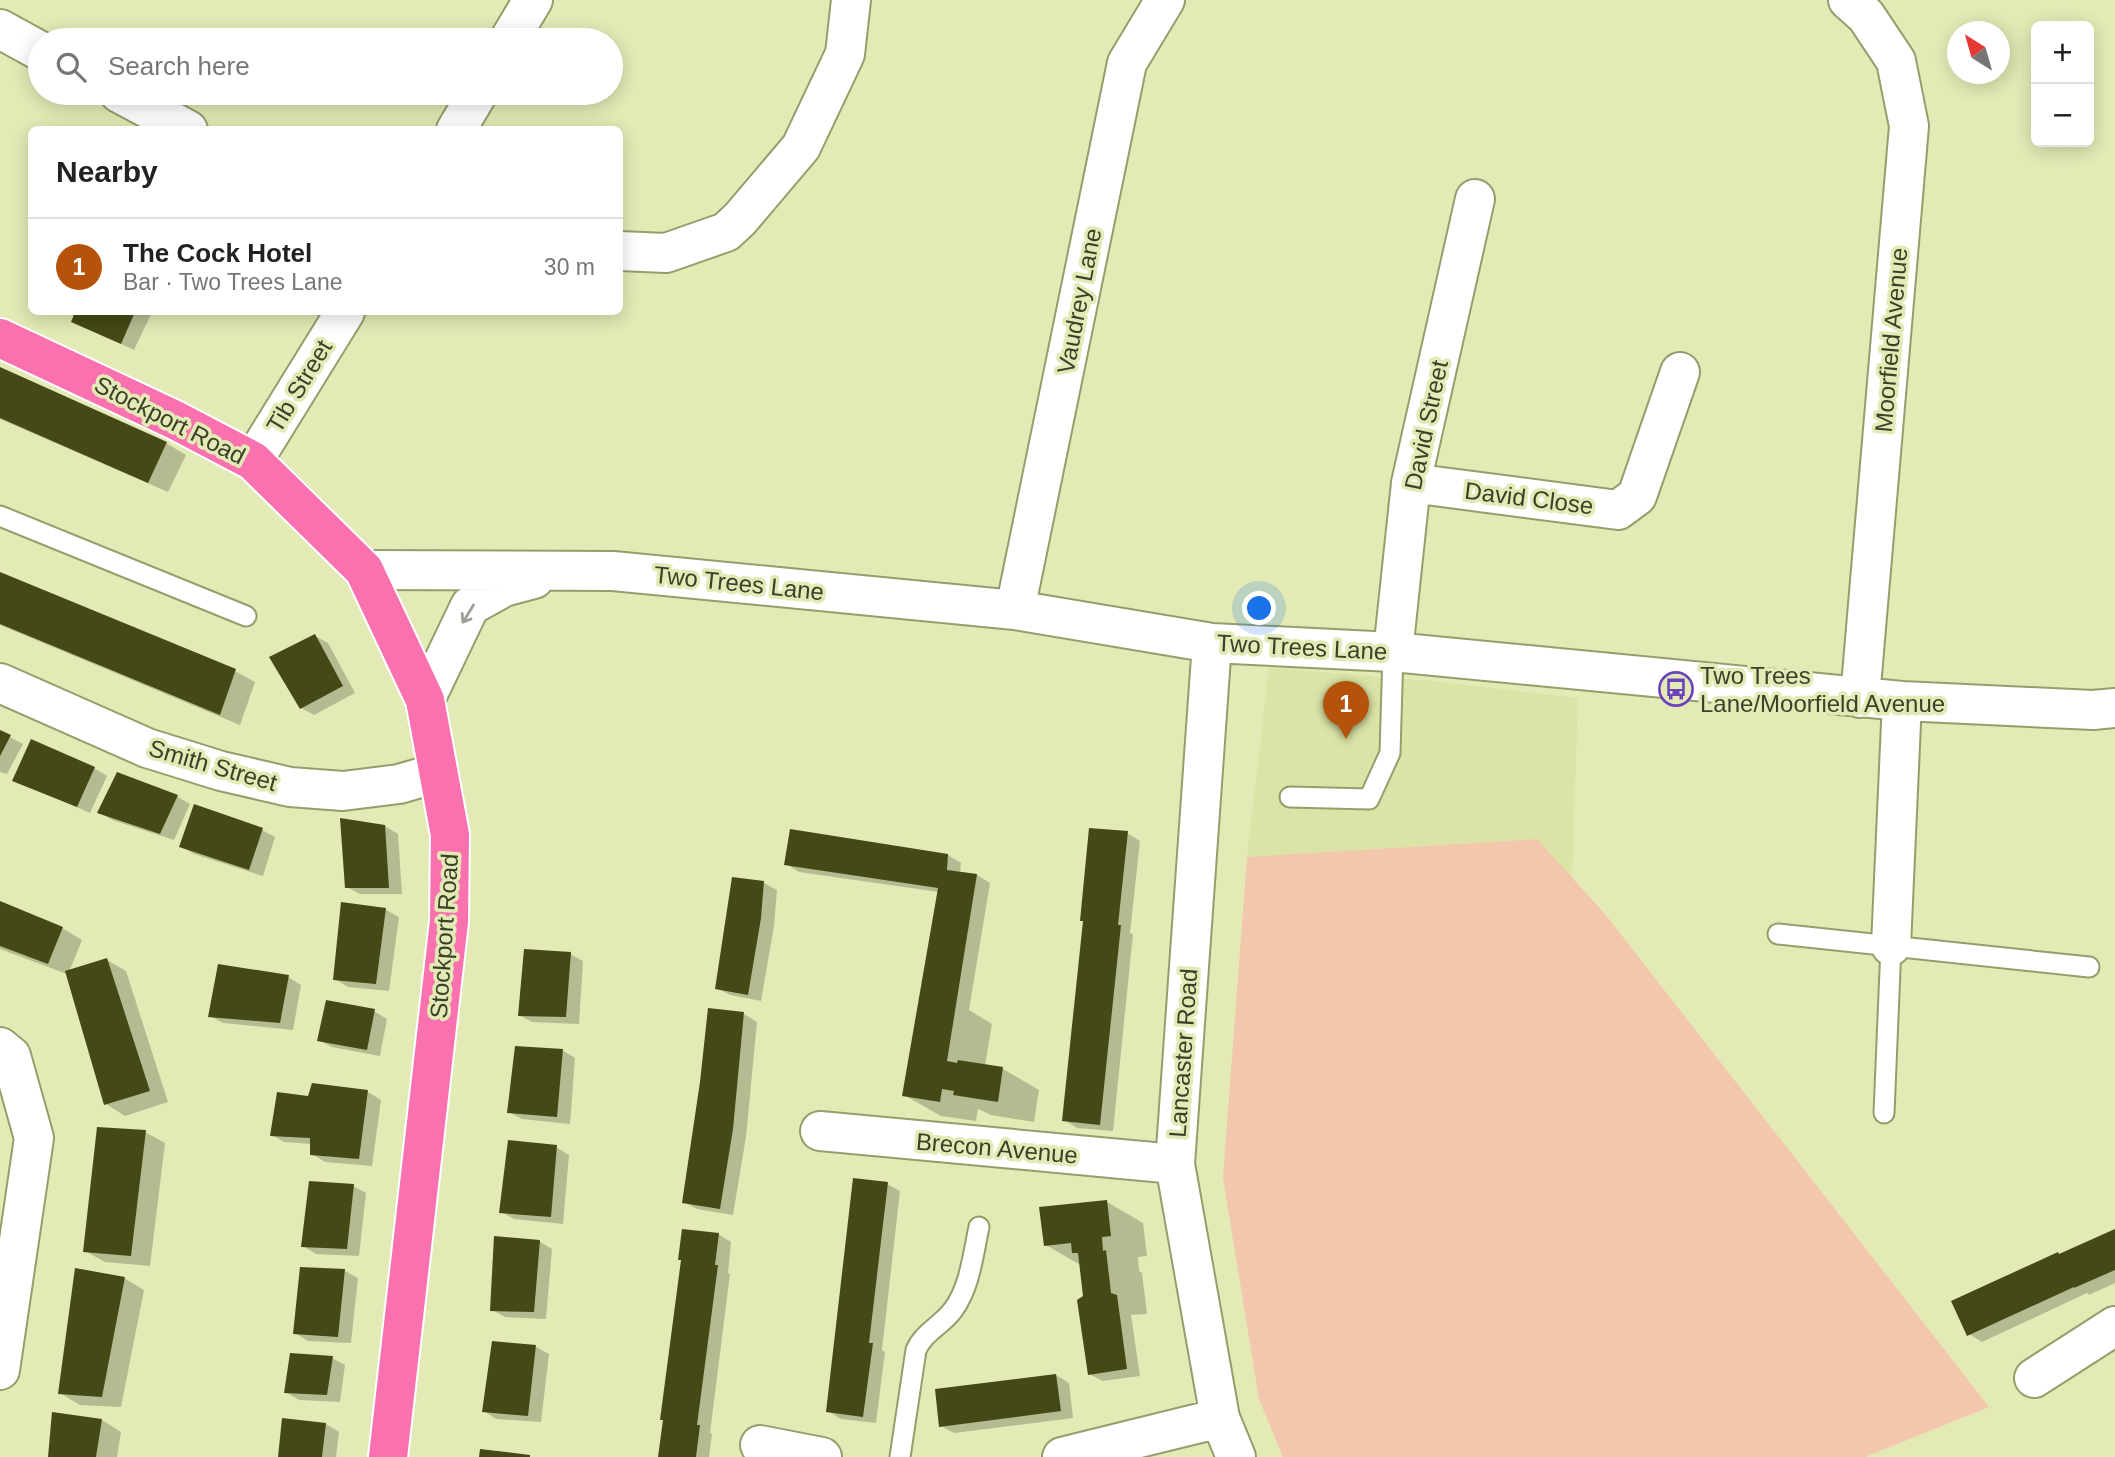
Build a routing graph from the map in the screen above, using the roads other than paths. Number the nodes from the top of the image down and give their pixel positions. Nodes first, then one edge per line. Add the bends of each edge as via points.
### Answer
1 (533, 0) edge
2 (851, 0) edge
3 (1165, 0) edge
4 (1848, 0) edge
5 (516, 28) edge
6 (0, 29) edge
7 (28, 44) edge
8 (141, 105) edge
9 (471, 105) edge
10 (181, 126) edge
11 (458, 126) edge
12 (1475, 200) dead end
13 (623, 251) edge
14 (343, 315) edge
15 (0, 338) edge
16 (1680, 372) dead end
17 (253, 461) junction
18 (1411, 483) junction
19 (0, 516) edge
20 (364, 570) junction
21 (573, 570) junction
22 (1015, 610) junction
23 (246, 616) dead end
24 (1212, 643) junction
25 (1393, 652) junction
26 (0, 682) edge
27 (1860, 698) junction
28 (425, 701) junction
29 (1902, 701) junction
30 (2115, 708) edge
31 (437, 773) junction
32 (1290, 797) dead end
33 (1778, 934) dead end
34 (1891, 946) junction
35 (2089, 967) dead end
36 (0, 1047) edge
37 (1884, 1113) dead end
38 (820, 1131) dead end
39 (1175, 1164) junction
40 (979, 1227) dead end
41 (2115, 1326) edge
42 (0, 1370) edge
43 (2034, 1378) dead end
44 (1220, 1418) junction
45 (760, 1445) dead end
46 (388, 1457) edge
47 (822, 1457) edge
48 (900, 1457) edge
49 (1062, 1457) edge
50 (1236, 1457) edge

1 - 5 street
2 - 13 street via 845,54 801,147 740,219 726,232 666,253
3 - 22 street, Vaudrey Lane via 1127,63
4 - 27 street, Moorfield Avenue via 1866,16 1896,61 1909,126
6 - 7 street
8 - 10 street
9 - 11 street
12 - 18 street, David Street
14 - 17 street, Tib Street
15 - 17 highway, Stockport Road
16 - 18 street, David Close via 1637,496 1618,510
17 - 20 highway, Stockport Road
18 - 25 street, David Street
19 - 23 lane
20 - 21 street, Two Trees Lane
20 - 28 highway, Stockport Road
21 - 22 street, Two Trees Lane
21 -> 28 street via 505,587 470,606
22 - 24 street, Two Trees Lane
24 - 25 street, Two Trees Lane
24 - 39 street, Lancaster Road
25 - 27 street, Two Trees Lane
25 - 32 lane via 1390,753 1369,799
26 - 31 street, Smith Street via 148,748 290,787 344,791 399,784
27 - 29 street, Two Trees Lane
28 - 31 highway, Stockport Road
29 - 30 street, Two Trees Lane
29 - 34 street
31 - 46 highway, Stockport Road via 450,835 449,921
33 - 34 lane
34 - 35 lane
34 - 37 lane
36 - 42 street via 11,1056 34,1138
38 - 39 street, Brecon Avenue
39 - 44 street, Lancaster Road
40 - 48 lane via 960,1296 952,1311 921,1338 916,1350
41 - 43 street
44 - 49 street
44 - 50 street, Lancaster Road
45 - 47 street

